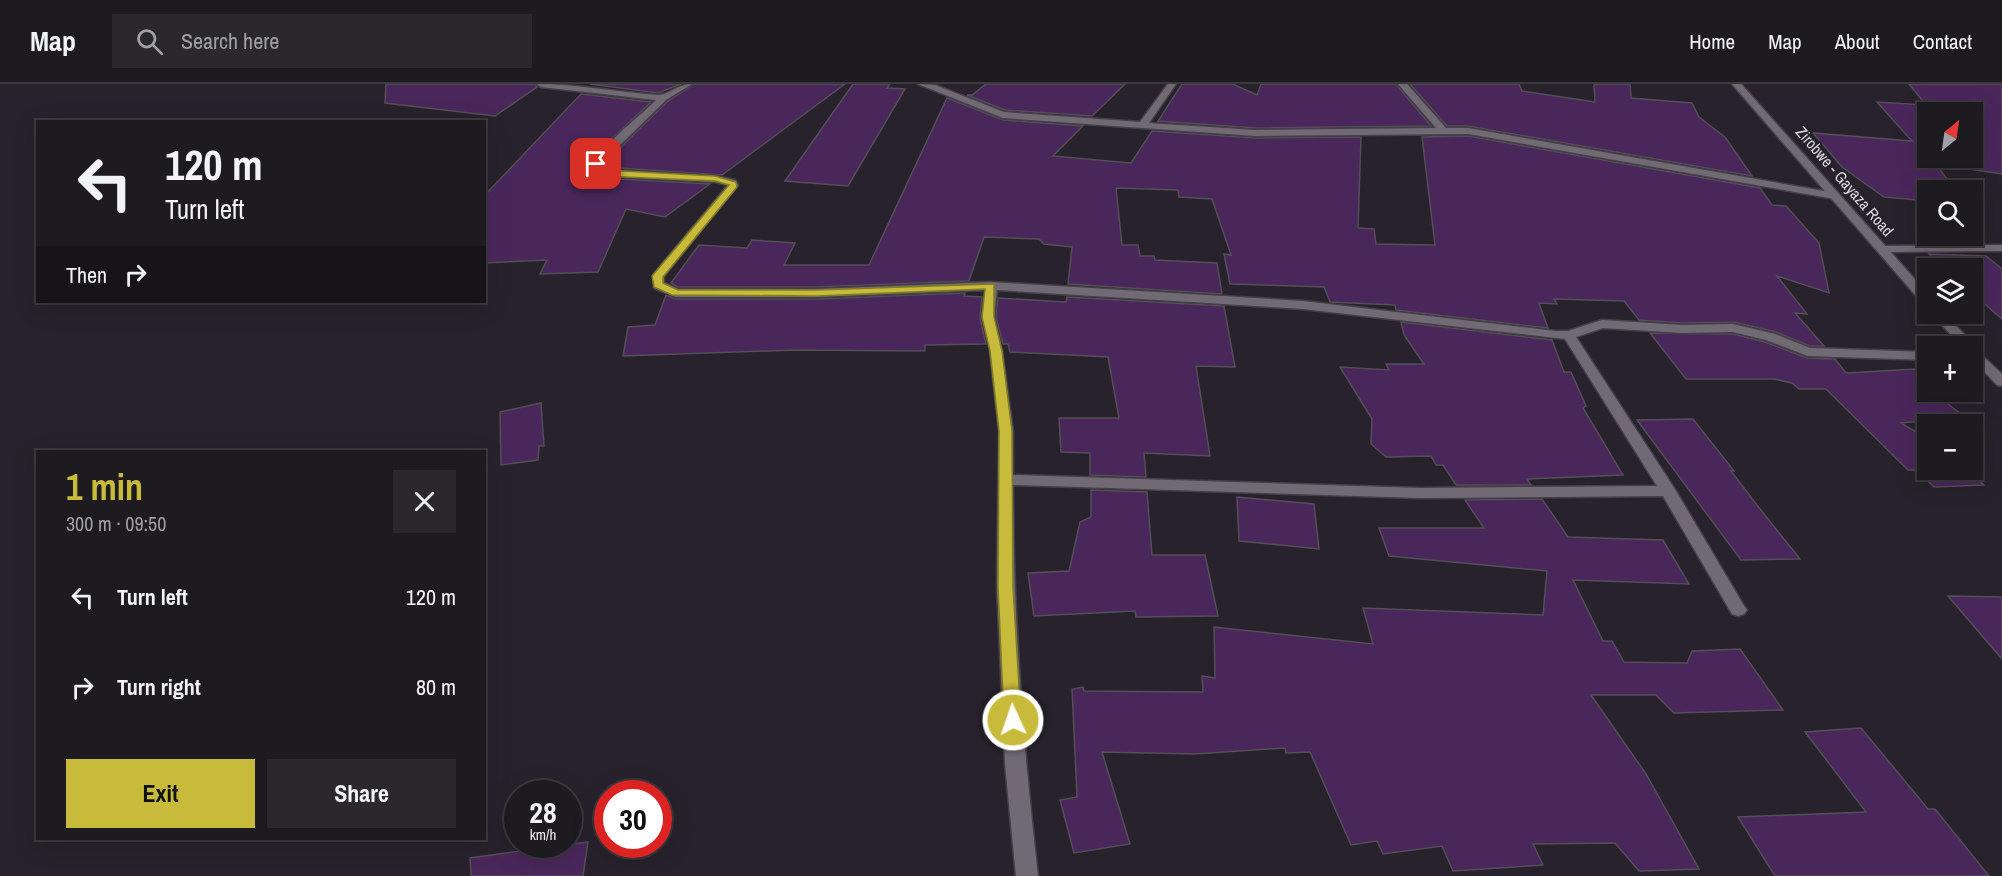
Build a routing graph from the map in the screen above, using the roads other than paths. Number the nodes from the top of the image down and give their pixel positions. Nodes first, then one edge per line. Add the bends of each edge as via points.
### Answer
1 (542, 84) edge
2 (688, 84) edge
3 (922, 84) edge
4 (1172, 84) edge
5 (1402, 84) edge
6 (1736, 84) edge
7 (663, 98) junction
8 (1142, 126) junction
9 (1442, 129) junction
10 (1835, 196) junction
11 (2002, 248) edge
12 (1882, 249) junction
13 (991, 286) junction
14 (1917, 289) edge
15 (1947, 324) edge
16 (1569, 335) junction
17 (1959, 336) edge
18 (1917, 356) edge
19 (1983, 364) edge
20 (2002, 382) edge
21 (1007, 480) junction
22 (1668, 491) junction
23 (1738, 610) dead end
24 (1028, 876) edge

1 - 7 street
2 - 7 street
3 - 8 street via 1003,115
4 - 8 street
5 - 9 street
6 - 10 street, Zirobwe - Gayaza Road
7 - 13 street via 606,153 595,170 715,179 733,185 658,276 658,285 664,289 676,293 816,293
8 - 9 street via 1255,133
9 - 10 street via 1498,134
10 - 12 street, Zirobwe - Gayaza Road
11 - 12 street
12 - 14 street, Zirobwe - Gayaza Road
13 - 16 street via 1303,305
13 - 21 street via 988,317 1006,431
15 - 17 street
16 - 18 street via 1602,324 1734,328 1808,352
16 - 22 street
19 - 20 street
21 - 22 street via 1440,494
21 - 24 street via 1005,587 1015,764
22 - 23 street

